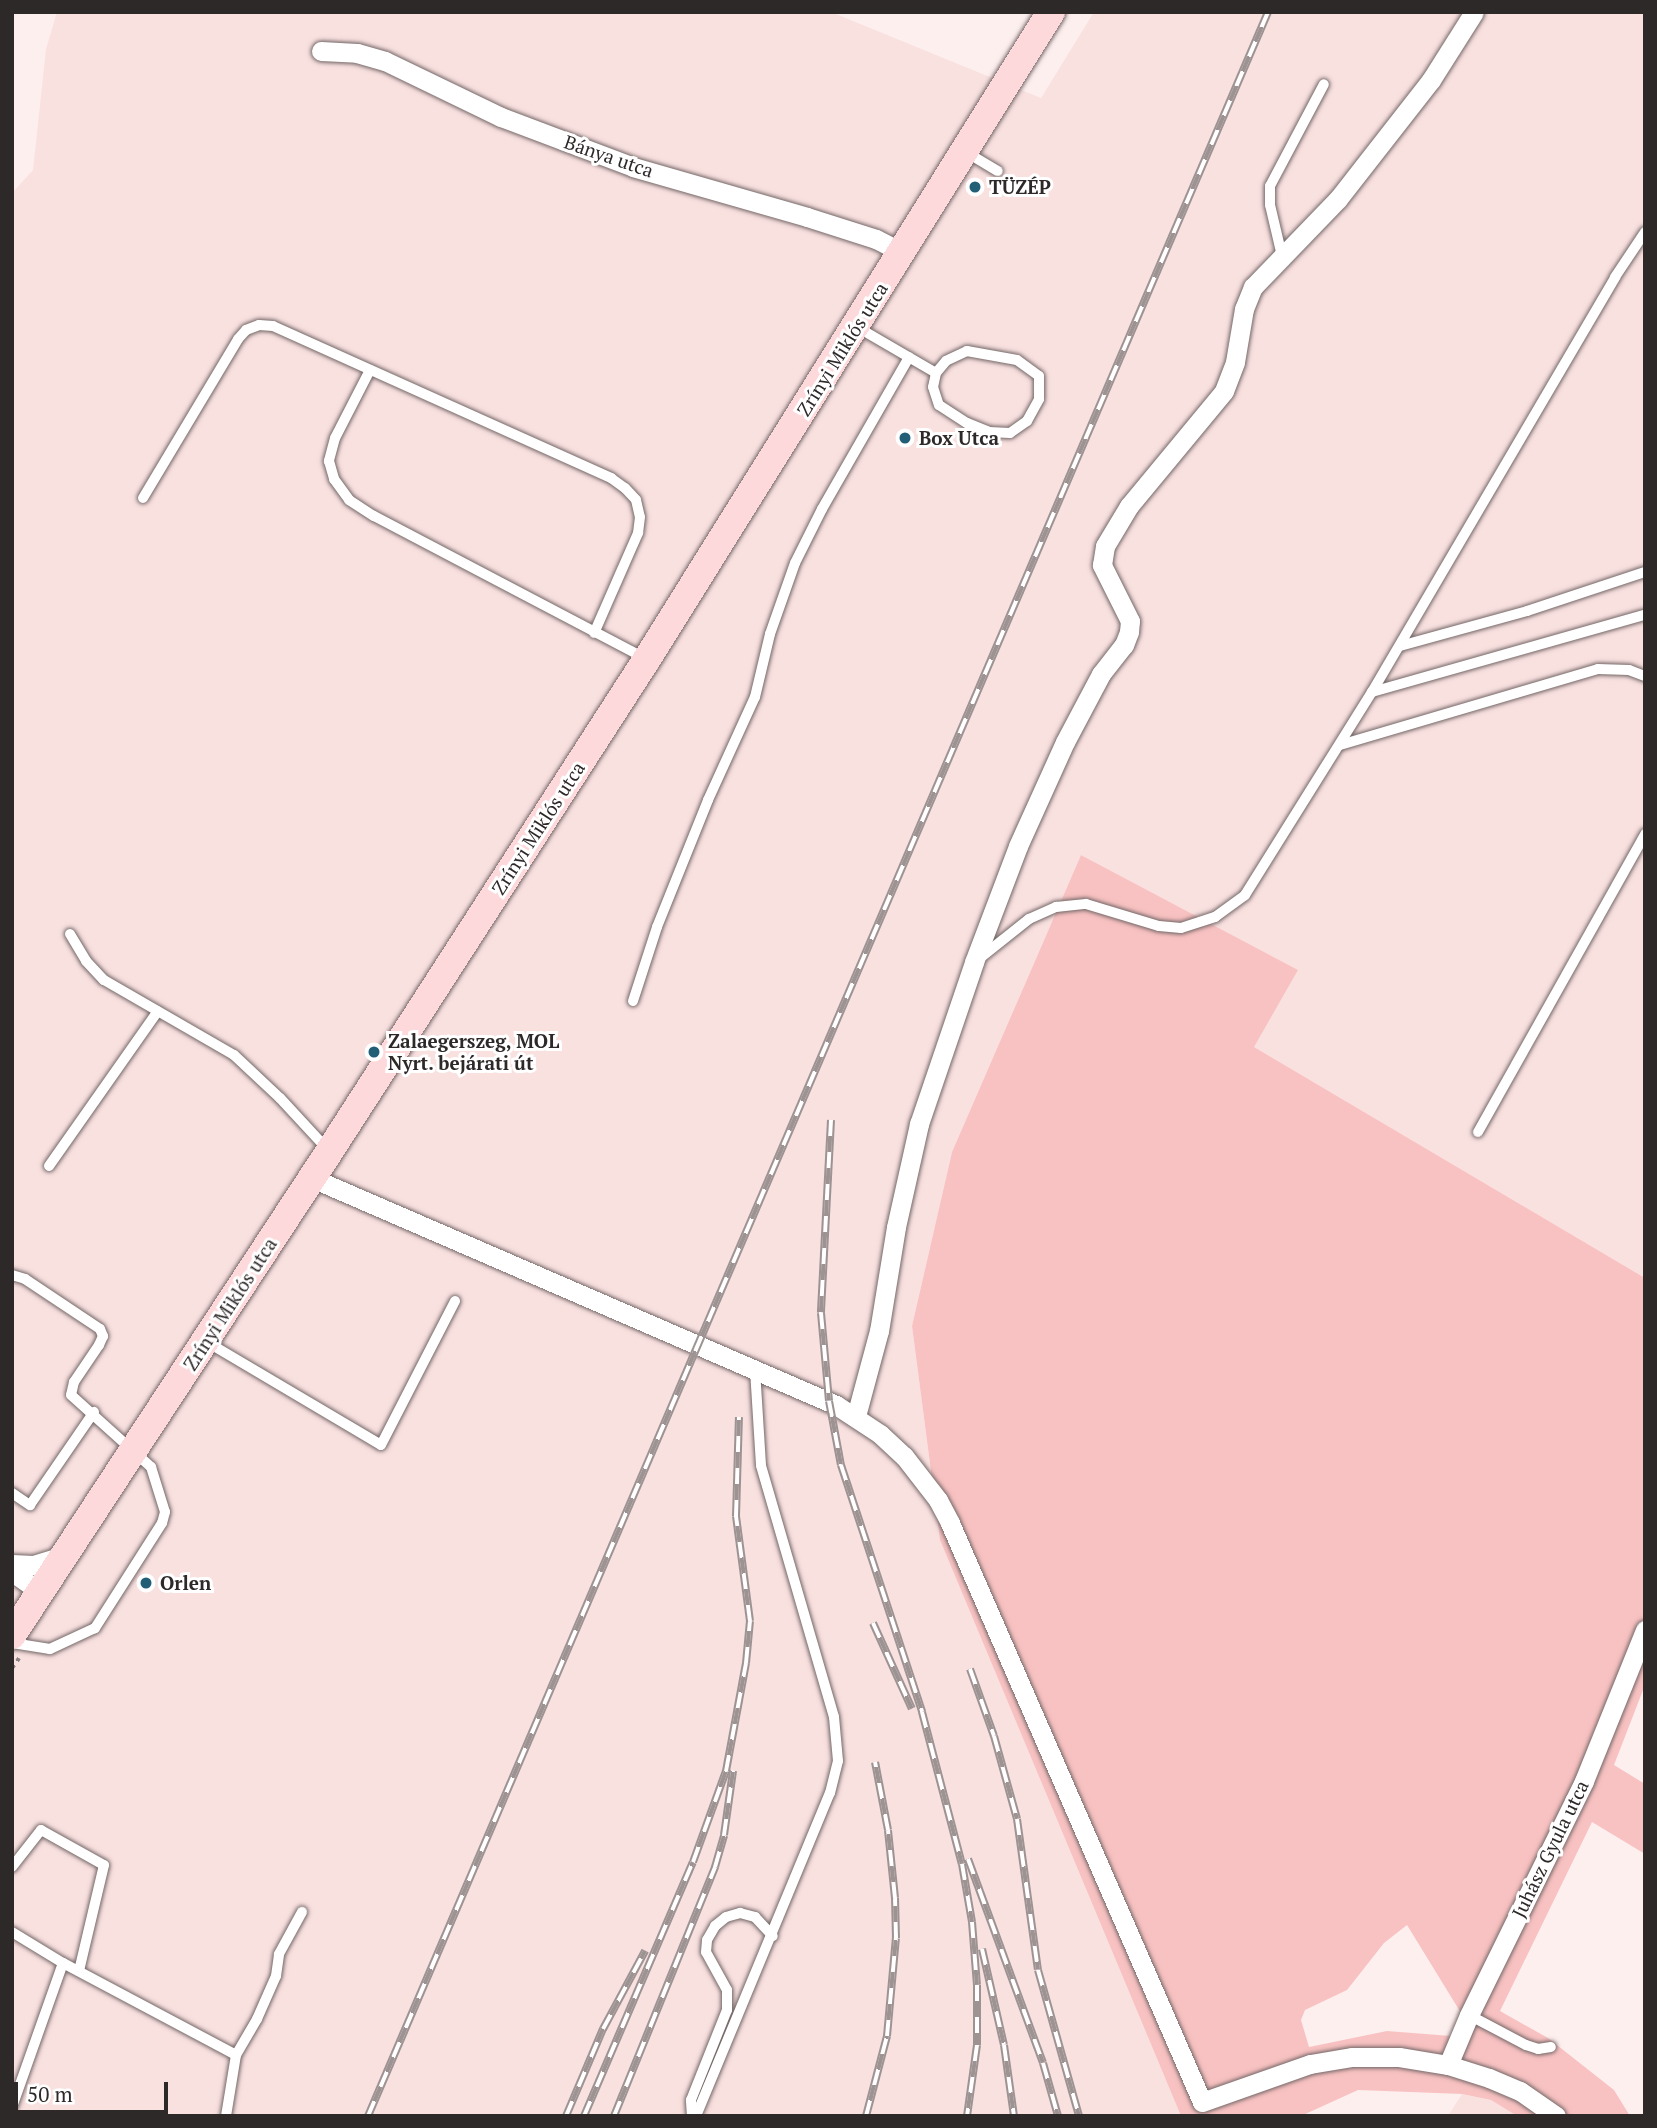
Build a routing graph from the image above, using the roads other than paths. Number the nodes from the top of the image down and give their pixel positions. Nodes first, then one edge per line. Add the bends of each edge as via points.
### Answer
1 (1051, 12) edge
2 (1474, 12) edge
3 (321, 51) dead end
4 (1324, 83) dead end
5 (965, 152) junction
6 (998, 171) dead end
7 (1645, 232) edge
8 (901, 252) junction
9 (1282, 256) junction
10 (857, 327) junction
11 (909, 357) junction
12 (370, 370) junction
13 (936, 373) junction
14 (143, 498) dead end
15 (1645, 572) edge
16 (1645, 615) edge
17 (594, 633) junction
18 (1400, 646) junction
19 (647, 659) junction
20 (1645, 676) edge
21 (1372, 692) junction
22 (1340, 745) junction
23 (1645, 834) edge
24 (70, 934) dead end
25 (974, 962) junction
26 (633, 1001) dead end
27 (158, 1011) junction
28 (1478, 1132) dead end
29 (329, 1153) junction
30 (49, 1166) dead end
31 (312, 1178) junction
32 (12, 1275) edge
33 (455, 1301) dead end
34 (206, 1342) junction
35 (755, 1369) junction
36 (94, 1412) junction
37 (856, 1416) junction
38 (133, 1450) junction
39 (12, 1493) edge
40 (65, 1555) junction
41 (12, 1564) edge
42 (12, 1572) edge
43 (41, 1592) junction
44 (1645, 1630) edge
45 (12, 1635) edge
46 (12, 1643) edge
47 (12, 1867) edge
48 (302, 1912) dead end
49 (12, 1932) edge
50 (773, 1936) junction
51 (63, 1963) junction
52 (79, 1971) junction
53 (1469, 2015) junction
54 (1551, 2047) dead end
55 (236, 2054) junction
56 (1448, 2065) junction
57 (12, 2107) edge
58 (1204, 2109) edge
59 (226, 2116) edge
60 (694, 2116) edge
61 (1556, 2116) edge

1 - 5 main road, Zrínyi Miklós utca
2 - 9 street via 1432,80 1365,166
3 - 8 street, Bánya utca via 357,53 385,61 501,117 633,167 807,217
4 - 9 lane via 1270,186
5 - 6 lane
5 - 8 main road, Zrínyi Miklós utca
7 - 18 lane
8 - 10 main road, Zrínyi Miklós utca
9 - 25 street via 1248,296 1235,362 1224,391 1129,506 1105,546 1102,565 1130,621 1129,632 1065,742 1018,846
10 - 11 lane
10 - 19 main road, Zrínyi Miklós utca
11 - 13 lane
11 - 26 lane via 795,563 755,697 662,914
12 - 14 lane via 273,326 246,330 226,355
12 - 17 lane via 335,438 329,461 349,500
12 - 17 lane via 611,478 636,500 638,533
13 - 13 lane via 933,387 939,405 989,432 1018,429 1040,399 1039,376 1017,360 967,351 946,361
15 - 18 lane
16 - 21 lane
17 - 19 lane
18 - 21 lane
19 - 29 main road, Zrínyi Miklós utca
20 - 22 lane via 1629,670 1598,669
21 - 22 lane
22 - 25 lane via 1245,895 1215,917 1181,928 1086,904 1056,907 1029,919
23 - 28 lane
24 - 27 lane via 86,961 104,979
25 - 37 street via 919,1124 895,1227 879,1331
27 - 29 lane via 234,1055
27 - 30 lane
29 - 31 main road, Zrínyi Miklós utca
31 - 34 main road, Zrínyi Miklós utca
31 - 35 street
32 - 36 lane via 100,1329 99,1345 71,1389 75,1400
33 - 34 lane via 381,1445
34 - 38 main road, Zrínyi Miklós utca
35 - 37 street
35 - 50 lane via 761,1465 838,1739 830,1793
36 - 38 lane
36 - 39 lane via 30,1505
37 - 58 street via 917,1471 950,1523
38 - 40 main road, Zrínyi Miklós utca
38 - 46 lane via 151,1466 165,1512 162,1523 95,1628 50,1648
40 - 41 street via 33,1564
40 - 43 main road, Zrínyi Miklós utca
42 - 43 street
43 - 45 main road, Zrínyi Miklós utca
44 - 53 street, Juhász Gyula utca via 1584,1781
47 - 52 lane via 41,1830 104,1865
48 - 55 lane via 279,1954 276,1976 257,2019
49 - 51 lane
50 - 60 lane
50 - 60 lane via 754,1917 740,1913 726,1917 707,1940 706,1952 727,1990 727,2010 691,2100
51 - 52 lane
51 - 57 lane
52 - 55 lane
53 - 54 lane via 1526,2045
53 - 56 street, Juhász Gyula utca
55 - 59 lane
56 - 58 street via 1399,2057 1352,2057 1310,2064
56 - 61 street via 1520,2091

